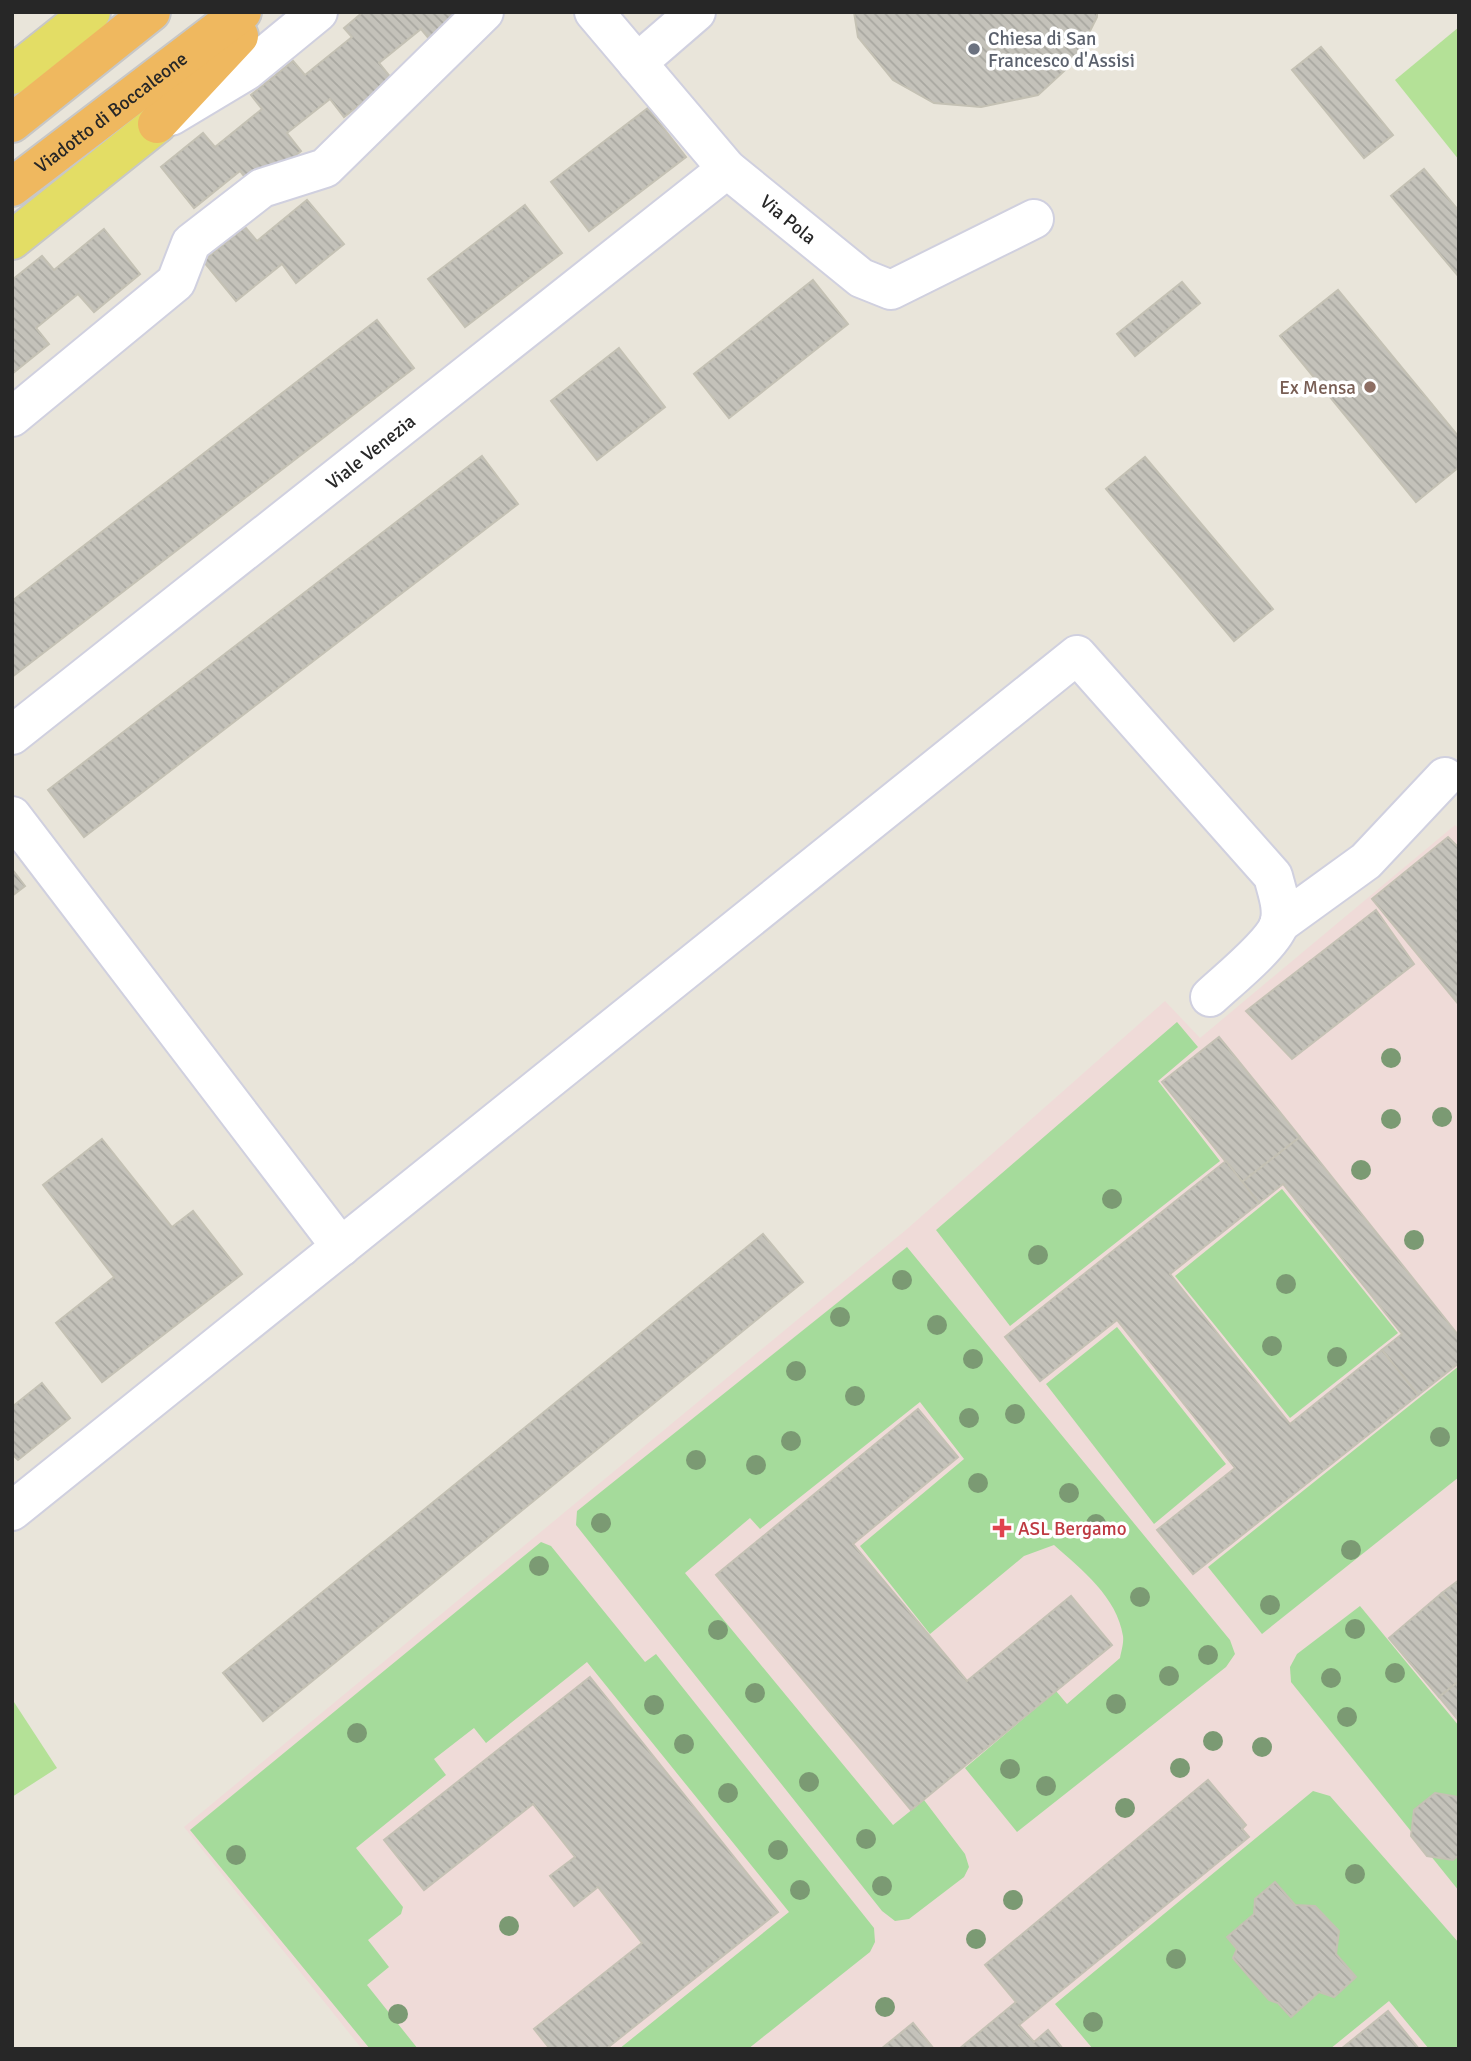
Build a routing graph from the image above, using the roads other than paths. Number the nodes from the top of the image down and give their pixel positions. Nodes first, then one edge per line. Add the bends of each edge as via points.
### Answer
1 (91, 12) edge
2 (151, 12) edge
3 (242, 12) edge
4 (261, 12) edge
5 (318, 12) edge
6 (484, 12) edge
7 (594, 12) edge
8 (696, 12) edge
9 (637, 63) junction
10 (12, 75) edge
11 (12, 123) edge
12 (157, 124) junction
13 (727, 169) junction
14 (12, 187) edge
15 (1034, 219) dead end
16 (12, 240) edge
17 (12, 417) edge
18 (12, 736) edge
19 (1445, 777) dead end
20 (12, 816) edge
21 (1279, 924) junction
22 (1210, 997) dead end
23 (341, 1247) junction
24 (12, 1511) edge

1 - 10 main road
2 - 11 highway
3 - 14 highway, Viadotto di Boccaleone
4 - 12 highway
5 - 12 street via 246,71
6 - 17 street via 325,168 262,188 191,243 176,282
7 - 9 street, Via Pola
8 - 9 street
9 - 13 street, Via Pola
12 - 16 main road
13 - 15 street, Via Pola via 861,278 891,290
13 - 18 street, Viale Venezia
19 - 21 street via 1366,861
20 - 23 street
21 - 22 street via 1270,940
21 - 23 street via 1280,902 1273,876 1077,655
23 - 24 street

